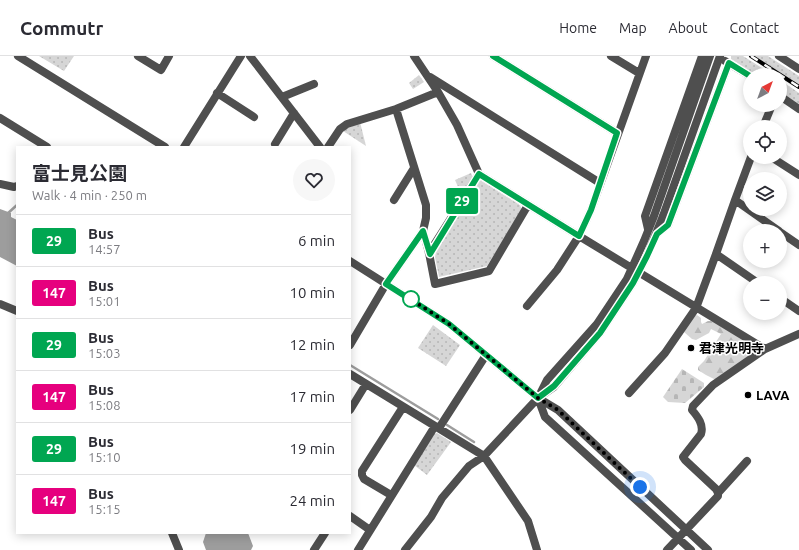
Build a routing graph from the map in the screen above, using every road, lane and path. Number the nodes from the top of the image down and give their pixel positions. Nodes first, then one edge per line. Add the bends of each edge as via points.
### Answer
1 (18, 56) edge
2 (138, 56) edge
3 (169, 56) edge
4 (241, 56) edge
5 (250, 56) edge
6 (414, 56) edge
7 (493, 56) edge
8 (611, 56) edge
9 (646, 56) edge
10 (702, 56) edge
11 (710, 56) edge
12 (718, 56) edge
13 (784, 57) edge
14 (729, 63) junction
15 (799, 69) edge
16 (743, 72) edge
17 (639, 73) junction
18 (428, 76) junction
19 (314, 84) dead end
20 (438, 92) junction
21 (217, 93) junction
22 (282, 97) junction
23 (787, 101) edge
24 (396, 109) junction
25 (799, 109) edge
26 (294, 113) junction
27 (254, 117) dead end
28 (0, 118) edge
29 (617, 133) junction
30 (275, 144) dead end
31 (44, 146) edge
32 (163, 146) edge
33 (185, 146) edge
34 (319, 146) edge
35 (329, 146) edge
36 (748, 164) edge
37 (782, 164) edge
38 (414, 168) junction
39 (479, 174) junction
40 (799, 175) edge
41 (600, 183) junction
42 (0, 184) edge
43 (16, 186) edge
44 (394, 200) dead end
45 (735, 200) junction
46 (528, 205) junction
47 (770, 224) edge
48 (648, 229) junction
49 (423, 231) junction
50 (657, 234) junction
51 (579, 236) junction
52 (787, 236) edge
53 (799, 245) edge
54 (430, 254) junction
55 (716, 254) junction
56 (351, 262) edge
57 (635, 271) junction
58 (748, 276) edge
59 (386, 284) junction
60 (787, 303) edge
61 (0, 304) edge
62 (527, 306) dead end
63 (696, 308) junction
64 (16, 311) edge
65 (799, 311) edge
66 (799, 334) edge
67 (351, 343) edge
68 (765, 349) junction
69 (486, 355) junction
70 (351, 375) edge
71 (366, 384) junction
72 (629, 393) dead end
73 (538, 398) junction
74 (403, 407) junction
75 (351, 408) edge
76 (437, 427) junction
77 (484, 456) junction
78 (747, 460) dead end
79 (718, 493) junction
80 (391, 496) junction
81 (351, 517) edge
82 (370, 530) junction
83 (685, 530) junction
84 (172, 534) edge
85 (324, 534) edge
86 (677, 538) junction
87 (179, 550) edge
88 (314, 550) edge
89 (358, 550) edge
90 (405, 550) edge
91 (537, 550) edge
92 (667, 550) edge
93 (691, 550) edge
94 (708, 550) edge

1 - 32 street
2 - 3 street via 161,70
4 - 21 street
5 - 22 street
6 - 18 street
7 - 29 street
8 - 17 street
9 - 17 street
10 - 48 street via 645,216
11 - 48 street
12 - 14 street
12 - 50 street, bridge
13 - 15 street
14 - 16 street
14 - 50 street via 668,225
17 - 29 street
18 - 20 street
18 - 41 street
19 - 22 street
20 - 24 street
20 - 39 street via 457,124
21 - 27 street
21 - 33 street
22 - 26 street
23 - 25 street
24 - 35 street via 347,124 340,129
24 - 38 street
26 - 30 street
26 - 34 street
28 - 31 street
29 - 41 street
36 - 45 street
37 - 40 street
38 - 44 street
38 - 49 street via 426,205
39 - 46 street
39 - 54 street
41 - 51 street
42 - 43 street
45 - 47 street
45 - 55 street
46 - 51 street
46 - 54 street via 489,271 434,284
48 - 57 street
49 - 54 street
49 - 59 street
50 - 57 street
51 - 57 street
51 - 62 street via 557,270
52 - 53 street
55 - 58 street
55 - 63 street
56 - 59 street
57 - 63 street
57 - 73 street via 626,295 600,333 554,386
59 - 67 street
59 - 69 street via 449,324
60 - 65 street
61 - 64 street
63 - 68 street
63 - 72 street via 665,352
66 - 68 street
68 - 79 street via 713,385 692,408 700,420 702,430 683,457
69 - 73 street
69 - 76 street
70 - 71 street
71 - 74 street
71 - 75 street
73 - 77 street
73 - 83 street via 558,410
73 - 86 street via 545,417
74 - 76 street
74 - 80 street via 362,471 364,478
76 - 77 street
76 - 80 street
77 - 90 street via 469,466 446,493
77 - 91 street via 528,521
78 - 79 street
79 - 83 street
80 - 82 street
81 - 82 street
82 - 89 street
83 - 86 street
83 - 94 street
84 - 87 street
85 - 88 street
86 - 92 street
86 - 93 street

